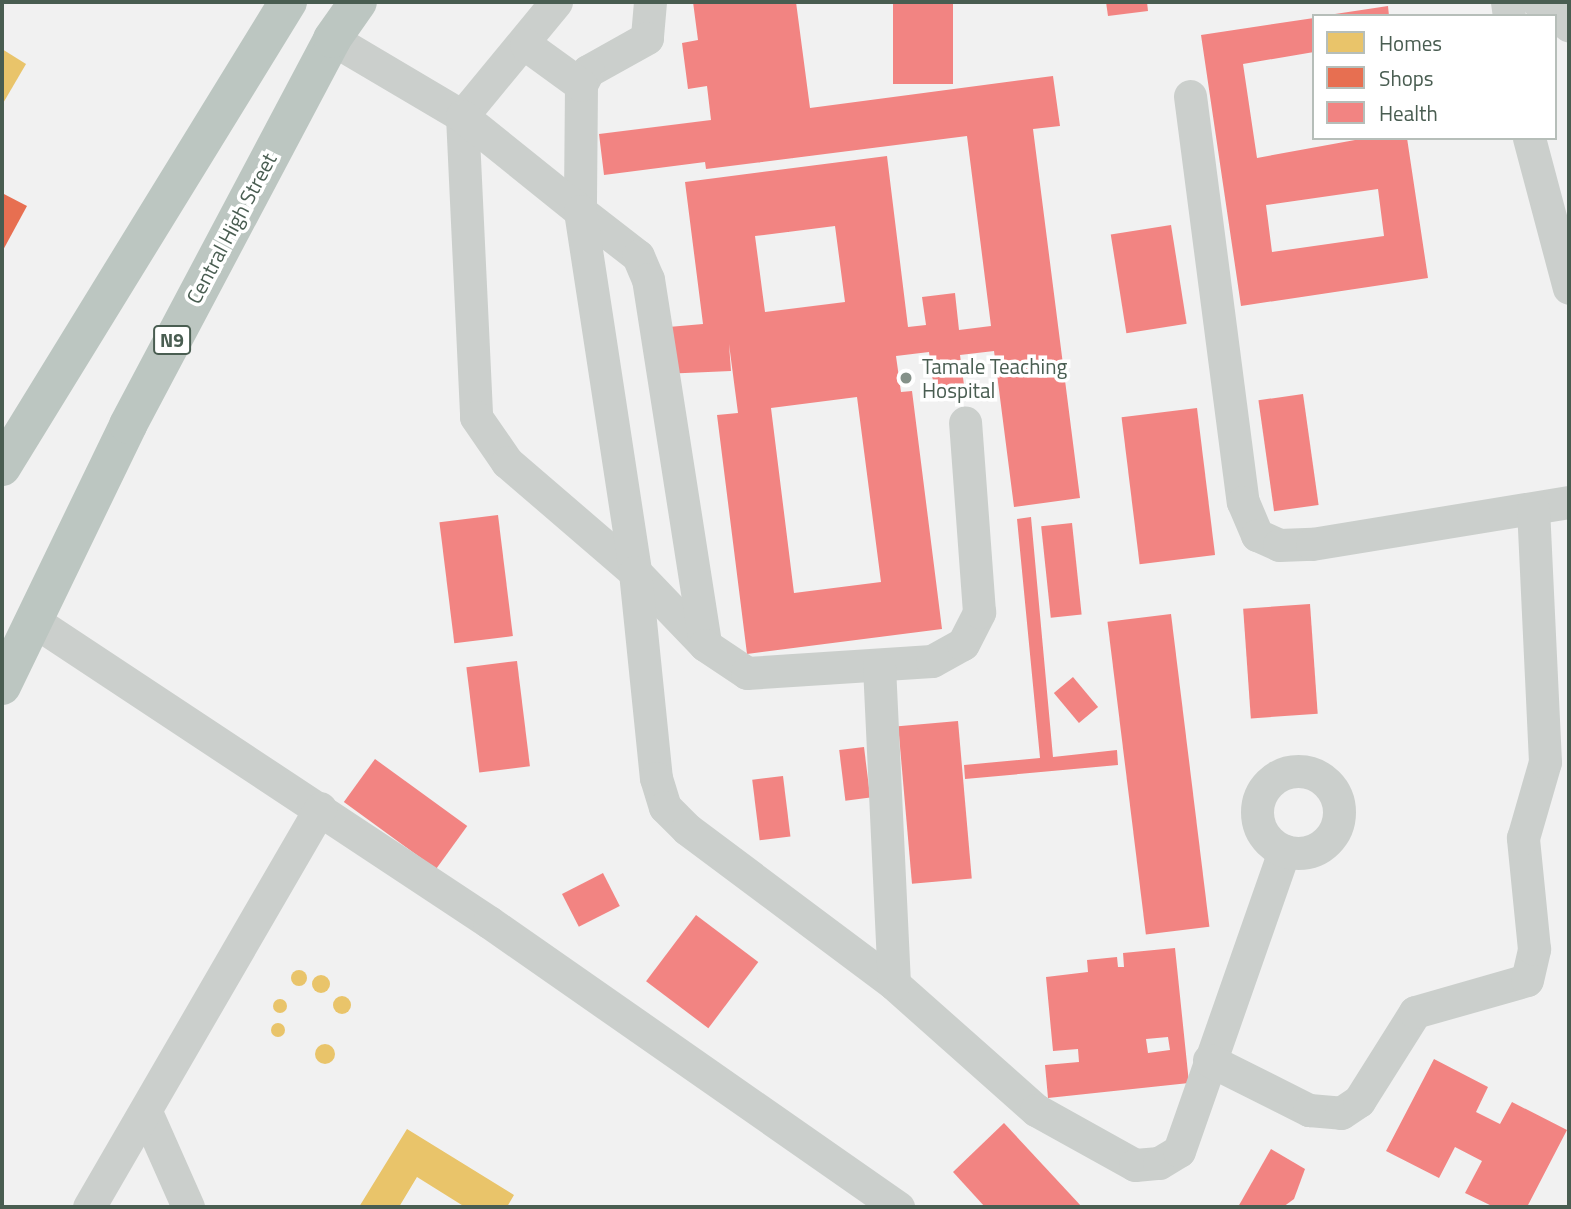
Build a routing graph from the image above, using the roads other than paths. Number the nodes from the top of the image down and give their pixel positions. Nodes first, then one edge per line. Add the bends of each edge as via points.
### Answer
1 (288, 2) edge
2 (358, 2) edge
3 (556, 2) edge
4 (650, 2) edge
5 (1538, 2) edge
6 (1554, 14) edge
7 (332, 39) junction
8 (526, 45) junction
9 (581, 85) junction
10 (1190, 96) dead end
11 (462, 116) junction
12 (1530, 140) edge
13 (580, 211) junction
14 (1569, 288) edge
15 (965, 423) dead end
16 (2, 466) edge
17 (1569, 502) edge
18 (1533, 509) junction
19 (635, 572) junction
20 (34, 621) junction
21 (705, 645) junction
22 (879, 666) junction
23 (2, 686) edge
24 (320, 808) junction
25 (1284, 851) dead end
26 (894, 984) junction
27 (1209, 1060) junction
28 (146, 1112) junction
29 (89, 1207) edge
30 (188, 1207) edge
31 (898, 1207) edge

1 - 16 highway
2 - 7 highway, Central High Street / N9
3 - 8 street
4 - 9 street via 647,38 588,71
5 - 6 street
7 - 11 street
7 - 20 highway, Central High Street / N9 via 128,425
8 - 9 street
8 - 11 street
9 - 13 street
10 - 18 street via 1243,502 1256,535 1279,545 1312,544
11 - 13 street
11 - 19 street via 475,417 507,462
12 - 14 street
13 - 19 street
13 - 21 street via 638,256 648,279
15 - 22 street via 979,612 963,644 932,661
17 - 18 street
18 - 27 street via 1545,762 1523,838 1534,949 1527,980 1415,1013 1359,1101 1340,1113 1309,1110
19 - 21 street
19 - 26 street via 656,778 665,807
20 - 23 highway, Central High Street / N9
20 - 24 street
21 - 22 street via 747,673
22 - 26 street
24 - 28 street
24 - 31 street
25 - 27 street
26 - 27 street via 1037,1110 1135,1165 1159,1163 1179,1151
28 - 29 street
28 - 30 street

